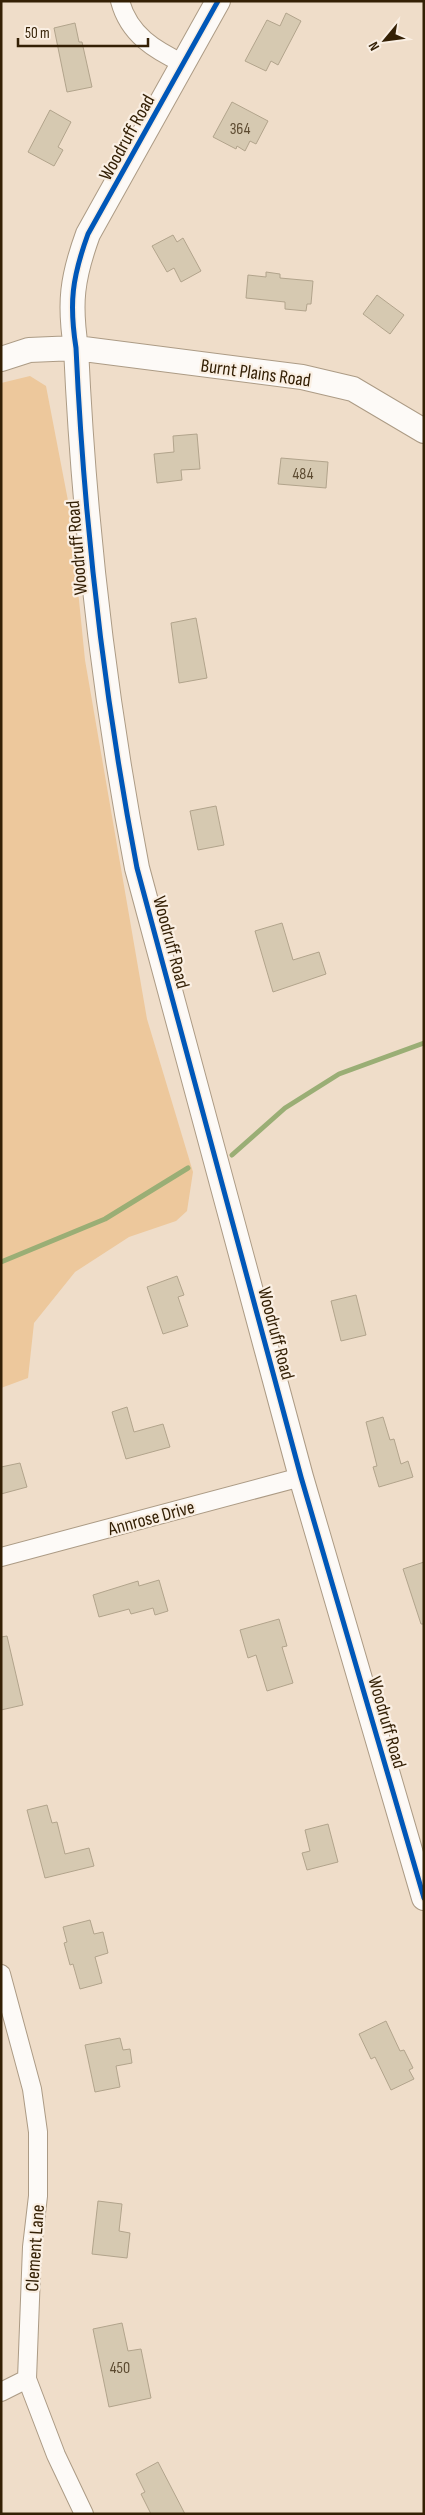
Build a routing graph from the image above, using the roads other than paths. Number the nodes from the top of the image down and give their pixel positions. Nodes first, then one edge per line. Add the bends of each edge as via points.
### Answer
1 (120, 1) edge
2 (218, 1) edge
3 (184, 64) junction
4 (76, 348) junction
5 (1, 359) edge
6 (424, 431) edge
7 (301, 1477) junction
8 (1, 1557) edge
9 (416, 1843) edge
10 (424, 1898) edge
11 (1, 1974) edge
12 (27, 2379) junction
13 (1, 2392) edge
14 (84, 2514) edge

1 - 3 street via 127,22 142,39 162,54
2 - 3 street, Woodruff Road
3 - 4 street, Woodruff Road via 88,234 81,252 70,303
4 - 5 street, Burnt Plains Road via 29,350
4 - 6 street, Burnt Plains Road via 302,376 354,389
4 - 7 street, Woodruff Road via 93,581 117,766 135,858
7 - 8 street, Annrose Drive
7 - 9 street, Woodruff Road
9 - 10 street, Woodruff Road
11 - 12 street, Clement Lane via 32,2089 38,2132 38,2196 32,2247
12 - 13 street
12 - 14 street, Clement Lane via 56,2456

